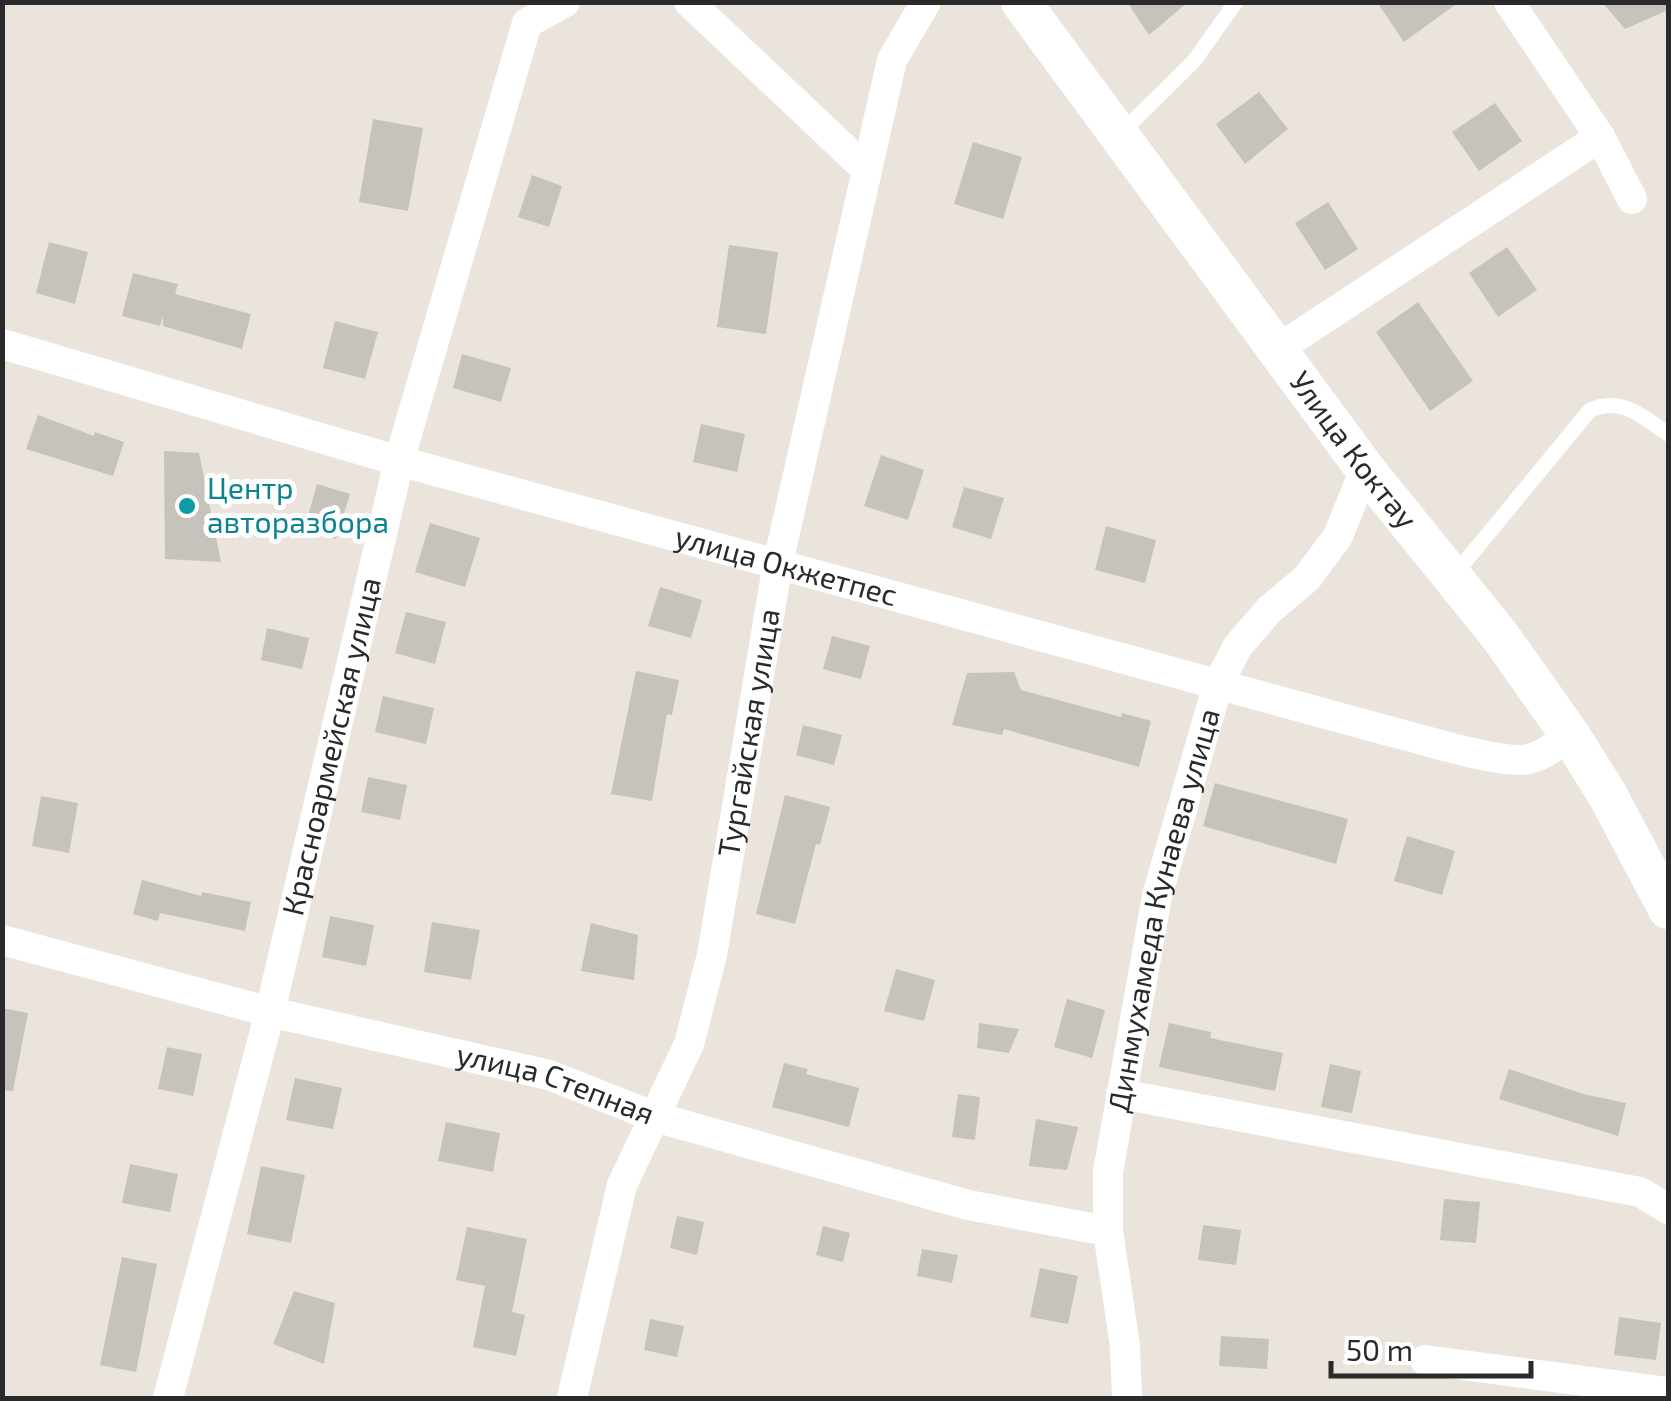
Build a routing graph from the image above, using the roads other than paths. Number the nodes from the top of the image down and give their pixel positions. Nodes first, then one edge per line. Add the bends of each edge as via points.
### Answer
1 (565, 2) edge
2 (689, 2) edge
3 (926, 2) edge
4 (1021, 2) edge
5 (1236, 2) edge
6 (1509, 2) edge
7 (1119, 135) junction
8 (1600, 137) junction
9 (867, 170) junction
10 (1632, 199) dead end
11 (2, 344) edge
12 (1278, 350) junction
13 (1668, 434) edge
14 (399, 461) junction
15 (1366, 469) junction
16 (778, 563) junction
17 (1452, 577) junction
18 (1218, 684) junction
19 (1570, 735) junction
20 (1668, 909) edge
21 (2, 940) edge
22 (270, 1012) junction
23 (1121, 1094) junction
24 (655, 1117) junction
25 (1668, 1209) edge
26 (1108, 1231) junction
27 (1425, 1360) dead end
28 (1668, 1392) edge
29 (168, 1398) edge
30 (572, 1398) edge
31 (1127, 1398) edge

1 - 14 street, Красноармейская улица via 527,22
2 - 9 street
3 - 9 street, Тургайская улица via 892,60
4 - 7 street, Улица Коктау
5 - 7 lane via 1194,61
6 - 8 street
7 - 12 street, Улица Коктау
8 - 10 street
8 - 12 street
9 - 16 street, Тургайская улица
11 - 14 street, улица Окжетпес
12 - 15 street, Улица Коктау
13 - 17 lane via 1617,404 1590,410
14 - 16 street, улица Окжетпес
14 - 22 street, Красноармейская улица
15 - 17 street, Улица Коктау
15 - 18 street, Динмухамеда Кунаева улица via 1338,536 1307,578 1238,646
16 - 18 street, улица Окжетпес
16 - 24 street, Тургайская улица via 712,956 689,1044
17 - 19 street, Улица Коктау
18 - 19 street, улица Окжетпес via 1494,756 1526,760
18 - 23 street, Динмухамеда Кунаева улица via 1157,896
19 - 20 street, Улица Коктау
21 - 22 street, улица Степная
22 - 24 street, улица Степная via 549,1075
22 - 29 street, Красноармейская улица
23 - 25 street via 1640,1192
23 - 26 street, Динмухамеда Кунаева улица via 1108,1172
24 - 26 street, улица Степная via 968,1206
24 - 30 street, Тургайская улица via 622,1185
26 - 31 street, Динмухамеда Кунаева улица
27 - 28 street

